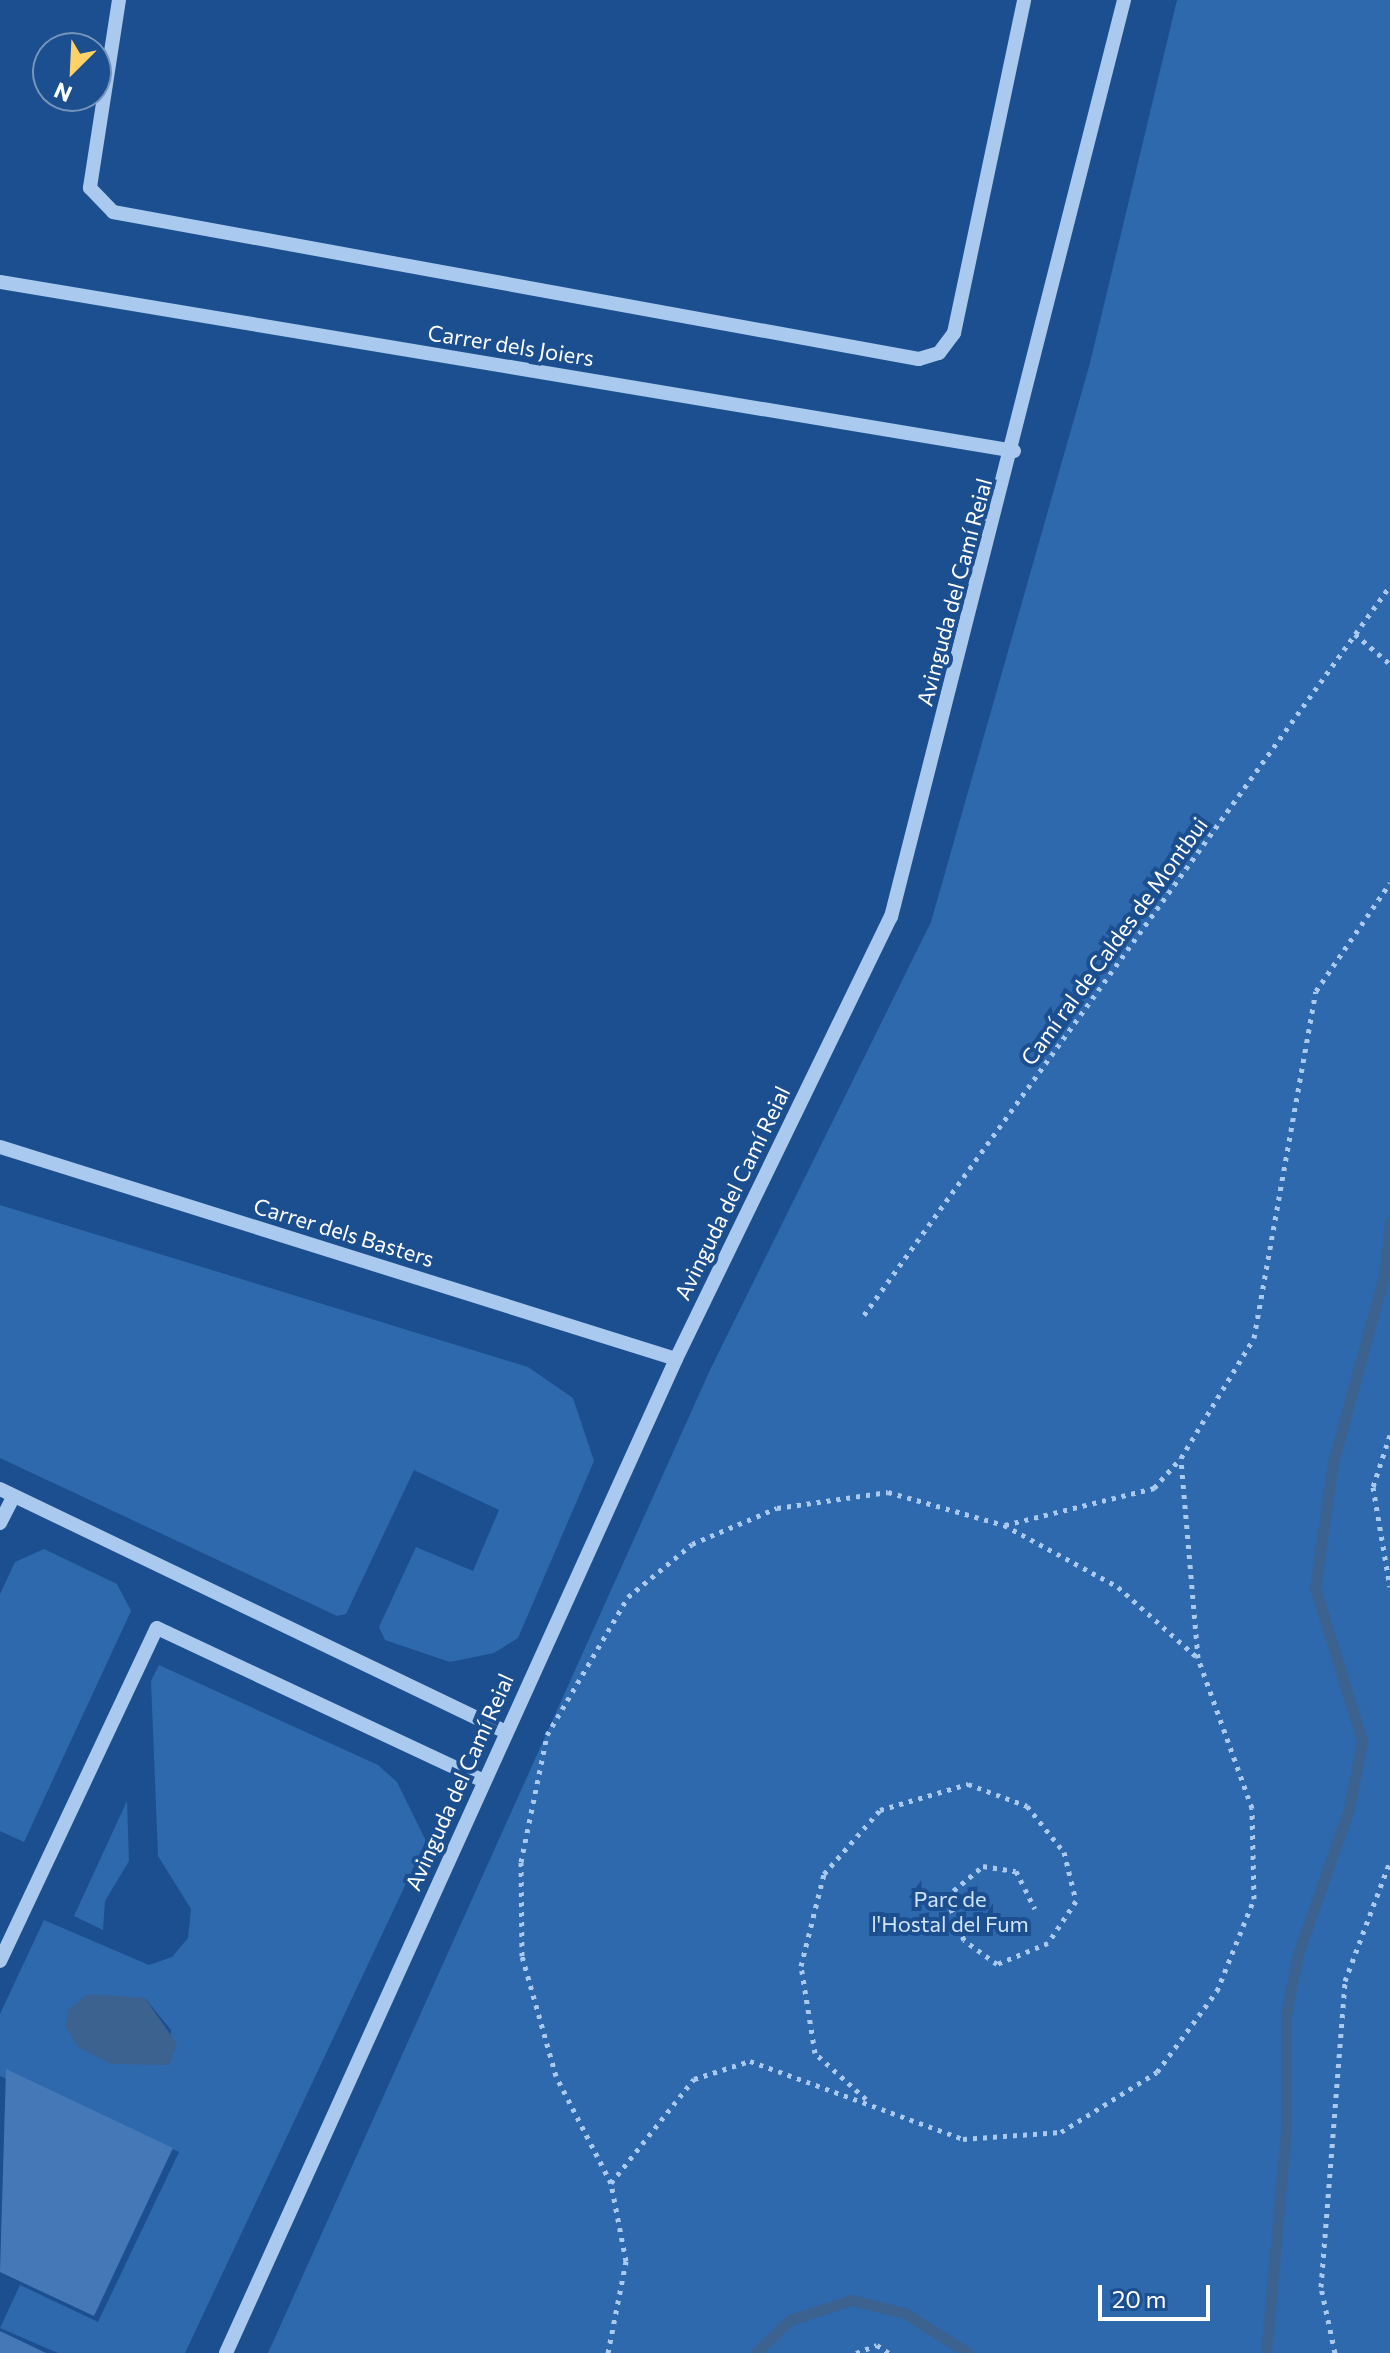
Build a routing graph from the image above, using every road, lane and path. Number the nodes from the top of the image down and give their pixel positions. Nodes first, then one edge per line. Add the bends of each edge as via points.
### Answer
1 (119, 0) edge
2 (1024, 0) edge
3 (1124, 0) edge
4 (0, 282) edge
5 (1014, 451) junction
6 (1390, 586) edge
7 (1355, 634) junction
8 (1390, 664) edge
9 (1390, 883) edge
10 (0, 1147) edge
11 (864, 1315) dead end
12 (676, 1359) junction
13 (1390, 1435) edge
14 (1181, 1458) junction
15 (7, 1492) edge
16 (0, 1523) edge
17 (1004, 1525) junction
18 (1390, 1587) edge
19 (1198, 1658) junction
20 (506, 1732) junction
21 (483, 1781) junction
22 (1390, 1861) edge
23 (1035, 1909) dead end
24 (0, 1961) edge
25 (869, 2103) junction
26 (611, 2183) junction
27 (226, 2353) edge
28 (608, 2353) edge
29 (856, 2353) edge
30 (889, 2353) edge
31 (1335, 2353) edge

1 - 2 street via 90,188 113,212 919,359 939,353 954,333
3 - 5 street, Avinguda del Camí Reial
4 - 5 street, Carrer dels Joiers
5 - 12 street, Avinguda del Camí Reial via 891,917
6 - 7 path, Camí ral de Caldes de Montbui
7 - 8 path
7 - 11 path, Camí ral de Caldes de Montbui
9 - 14 path via 1316,991 1254,1338
10 - 12 street, Carrer dels Basters
12 - 20 street, Avinguda del Camí Reial
13 - 18 path via 1373,1487
14 - 17 path via 1154,1488
14 - 19 path
15 - 16 street
15 - 20 street
17 - 19 path via 1118,1587
17 - 26 path via 888,1492 777,1508 692,1544 628,1597 590,1656 547,1735 521,1862 522,1956 556,2076
19 - 25 path via 1252,1808 1254,1899 1217,1991 1157,2072 1061,2132 963,2139
20 - 21 street, Avinguda del Camí Reial
21 - 24 street via 157,1628
21 - 27 street, Avinguda del Camí Reial
22 - 31 path via 1345,1981 1321,2287
23 - 25 path via 1016,1871 983,1866 946,1897 964,1940 997,1964 1048,1943 1076,1901 1064,1852 1027,1806 968,1784 880,1810 824,1874 801,1966 815,2053
25 - 26 path via 750,2061 694,2079
26 - 28 path via 626,2261
29 - 30 path via 877,2345

